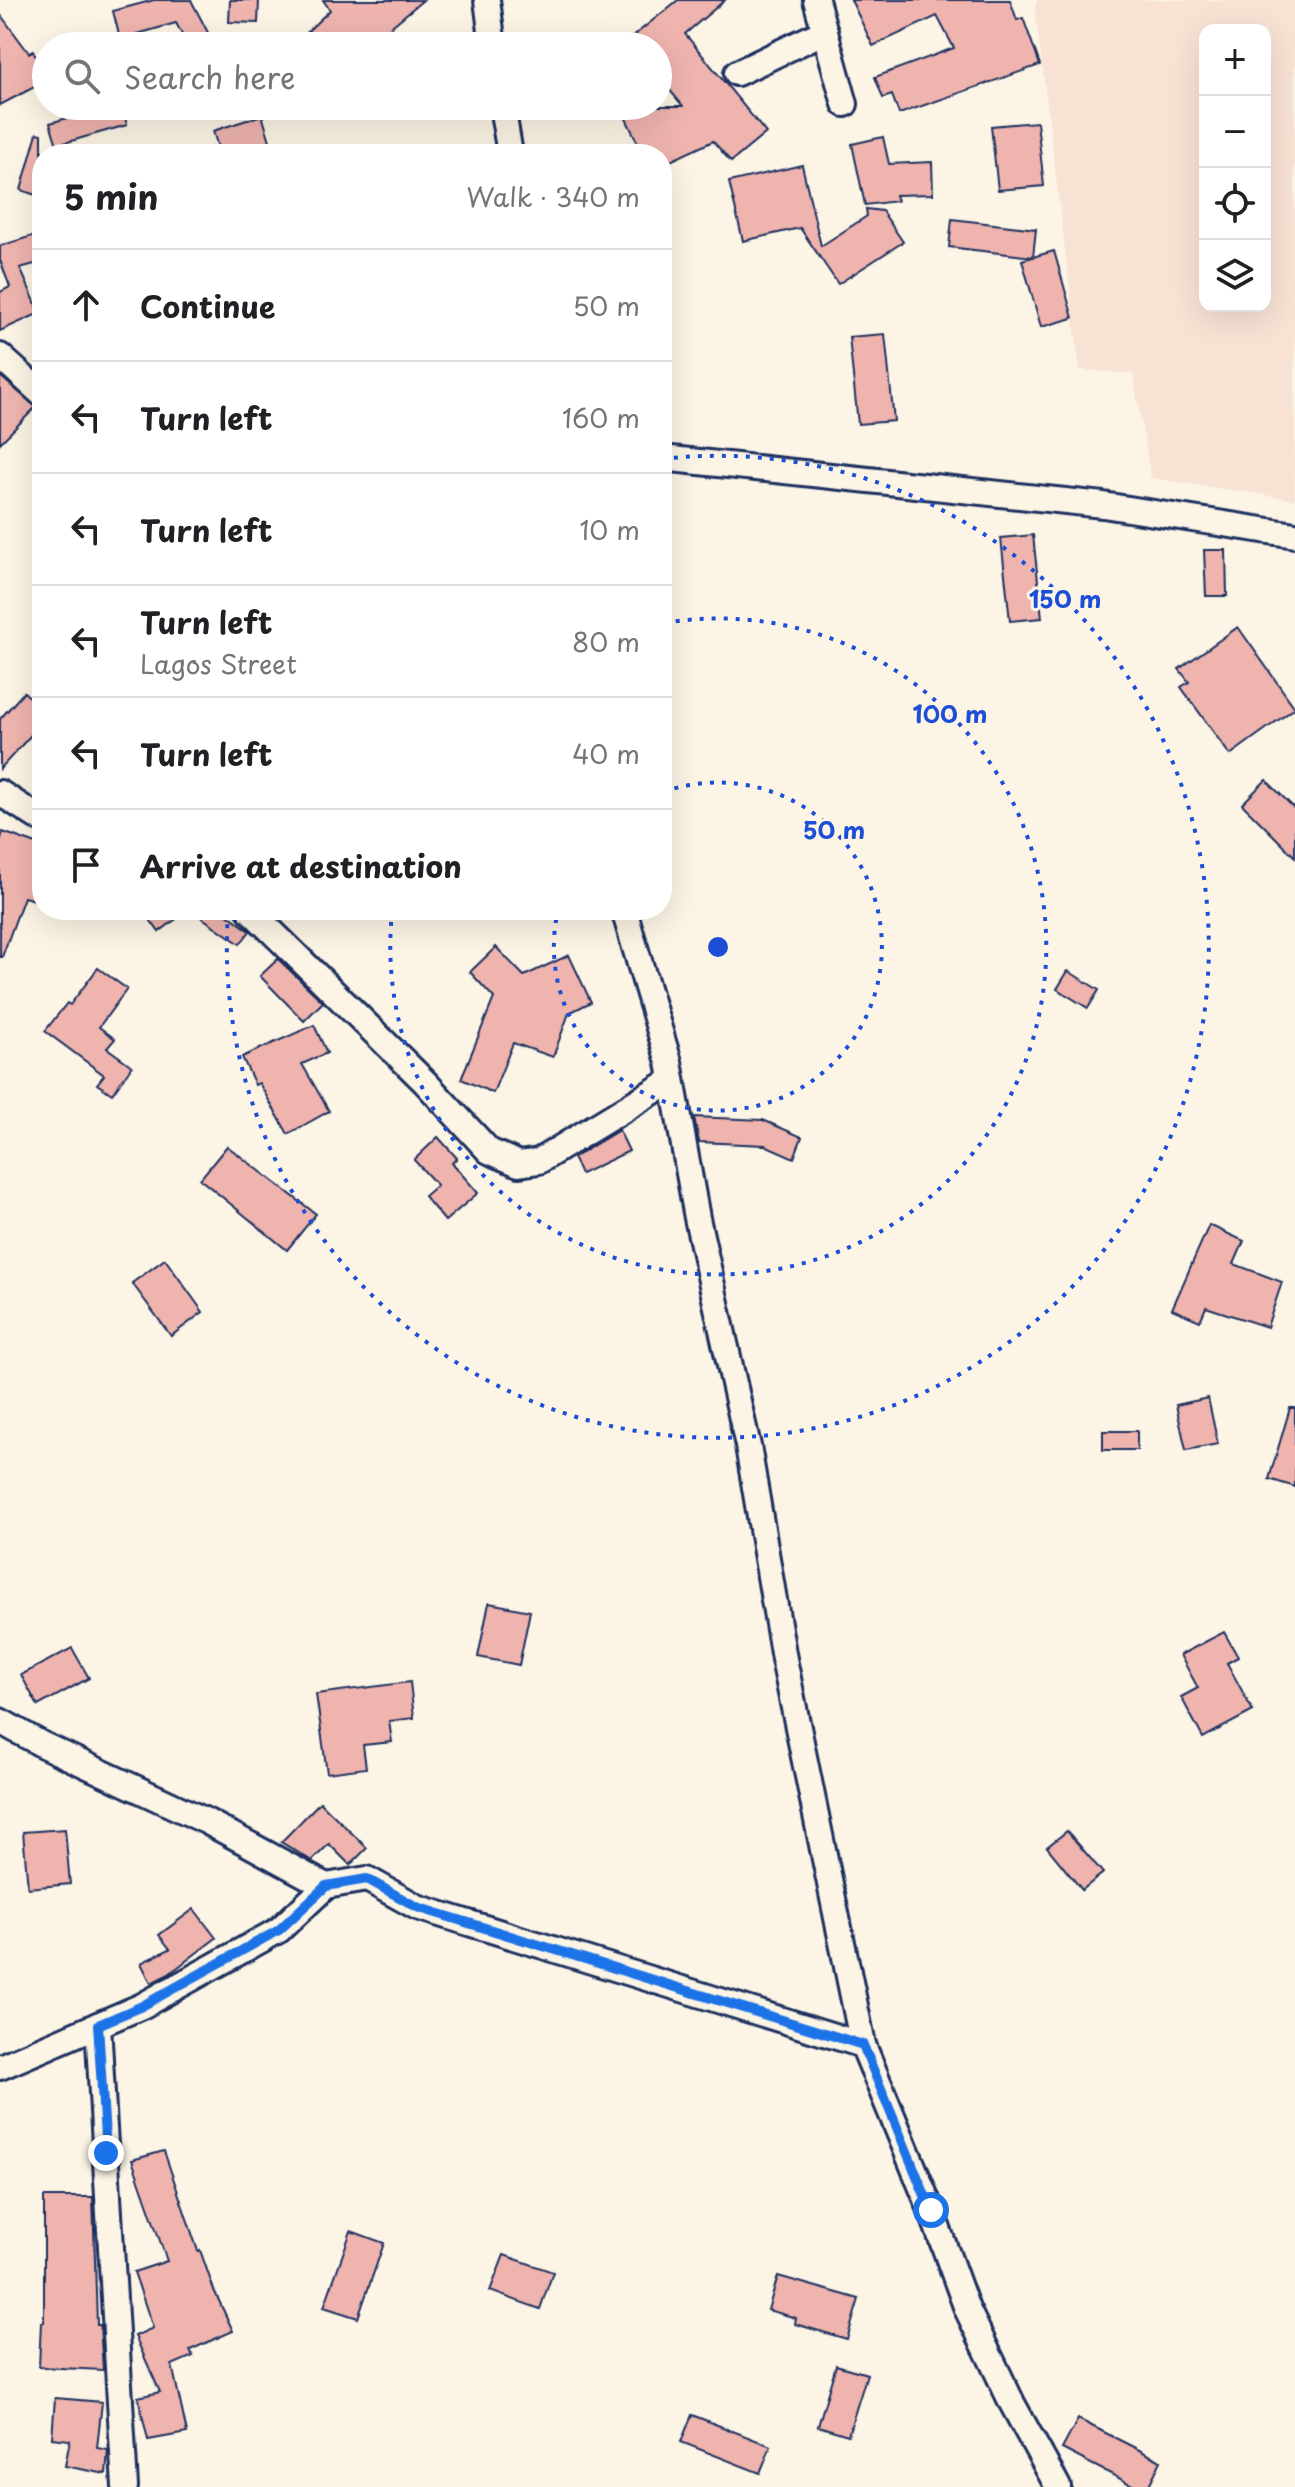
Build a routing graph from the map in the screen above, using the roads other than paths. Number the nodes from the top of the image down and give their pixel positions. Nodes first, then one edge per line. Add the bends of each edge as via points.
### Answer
1 (487, 0) edge
2 (816, 0) edge
3 (825, 31) junction
4 (491, 32) edge
5 (737, 73) dead end
6 (845, 104) dead end
7 (504, 120) edge
8 (508, 144) edge
9 (0, 356) edge
10 (32, 385) edge
11 (672, 459) edge
12 (1295, 535) edge
13 (0, 794) edge
14 (32, 814) edge
15 (260, 920) edge
16 (627, 920) edge
17 (672, 1080) junction
18 (0, 1721) edge
19 (326, 1886) junction
20 (98, 2025) junction
21 (863, 2045) junction
22 (0, 2067) edge
23 (125, 2487) edge
24 (1058, 2487) edge

1 - 4 street
2 - 3 street
3 - 5 street
3 - 6 street
7 - 8 street
9 - 10 street
11 - 12 street via 1103,505
13 - 14 street
15 - 17 street via 489,1151 519,1164 539,1161
16 - 17 street
17 - 21 street
18 - 19 street
19 - 20 street via 279,1930
19 - 21 street via 367,1879 417,1907
20 - 22 street
20 - 23 street
21 - 24 street via 967,2309

